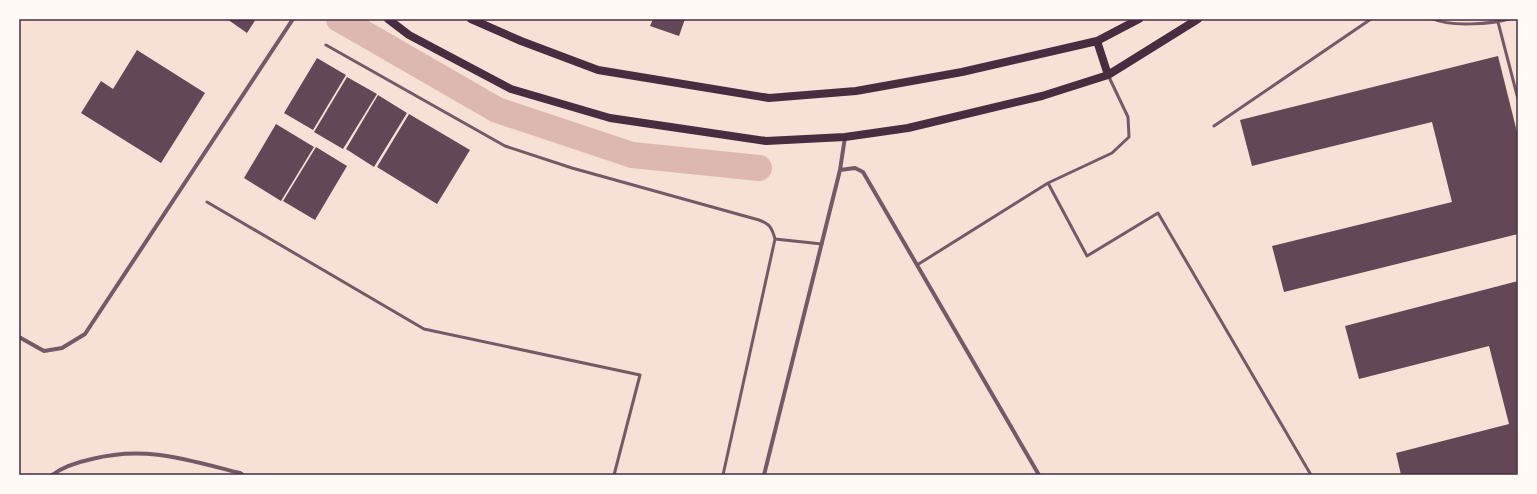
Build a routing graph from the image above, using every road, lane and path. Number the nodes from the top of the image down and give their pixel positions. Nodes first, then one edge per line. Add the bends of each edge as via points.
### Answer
1 (293, 19) edge
2 (388, 19) edge
3 (471, 19) edge
4 (1139, 19) edge
5 (1198, 19) edge
6 (1371, 19) edge
7 (1433, 19) edge
8 (1509, 19) edge
9 (1498, 22) junction
10 (1097, 42) junction
11 (326, 45) dead end
12 (1108, 75) junction
13 (1518, 98) edge
14 (1214, 126) dead end
15 (845, 137) junction
16 (840, 170) junction
17 (1048, 182) junction
18 (207, 202) dead end
19 (775, 239) junction
20 (822, 244) junction
21 (916, 265) junction
22 (19, 337) edge
23 (52, 475) edge
24 (243, 475) edge
25 (614, 475) edge
26 (723, 475) edge
27 (764, 475) edge
28 (1039, 475) edge
29 (1311, 475) edge

1 - 22 street via 85,334 62,348 44,351
2 - 15 main road via 409,35 511,89 610,118 766,141
3 - 10 main road via 598,70 769,98 856,92
4 - 10 main road
5 - 12 main road
6 - 14 lane
7 - 9 lane via 1459,23
8 - 9 lane
9 - 13 lane
10 - 12 main road
11 - 19 lane via 505,146 572,168 759,220 772,228
12 - 15 main road via 1042,96 908,128
12 - 17 lane via 1128,117 1129,137 1112,153
15 - 16 street
16 - 20 street
16 - 21 street via 856,168 863,172
17 - 21 lane
17 - 29 lane via 1086,256 1158,213
18 - 25 lane via 424,329 640,375
19 - 20 lane
19 - 26 lane
20 - 27 street
21 - 28 street
23 - 24 street via 77,462 108,454 136,452 171,455

